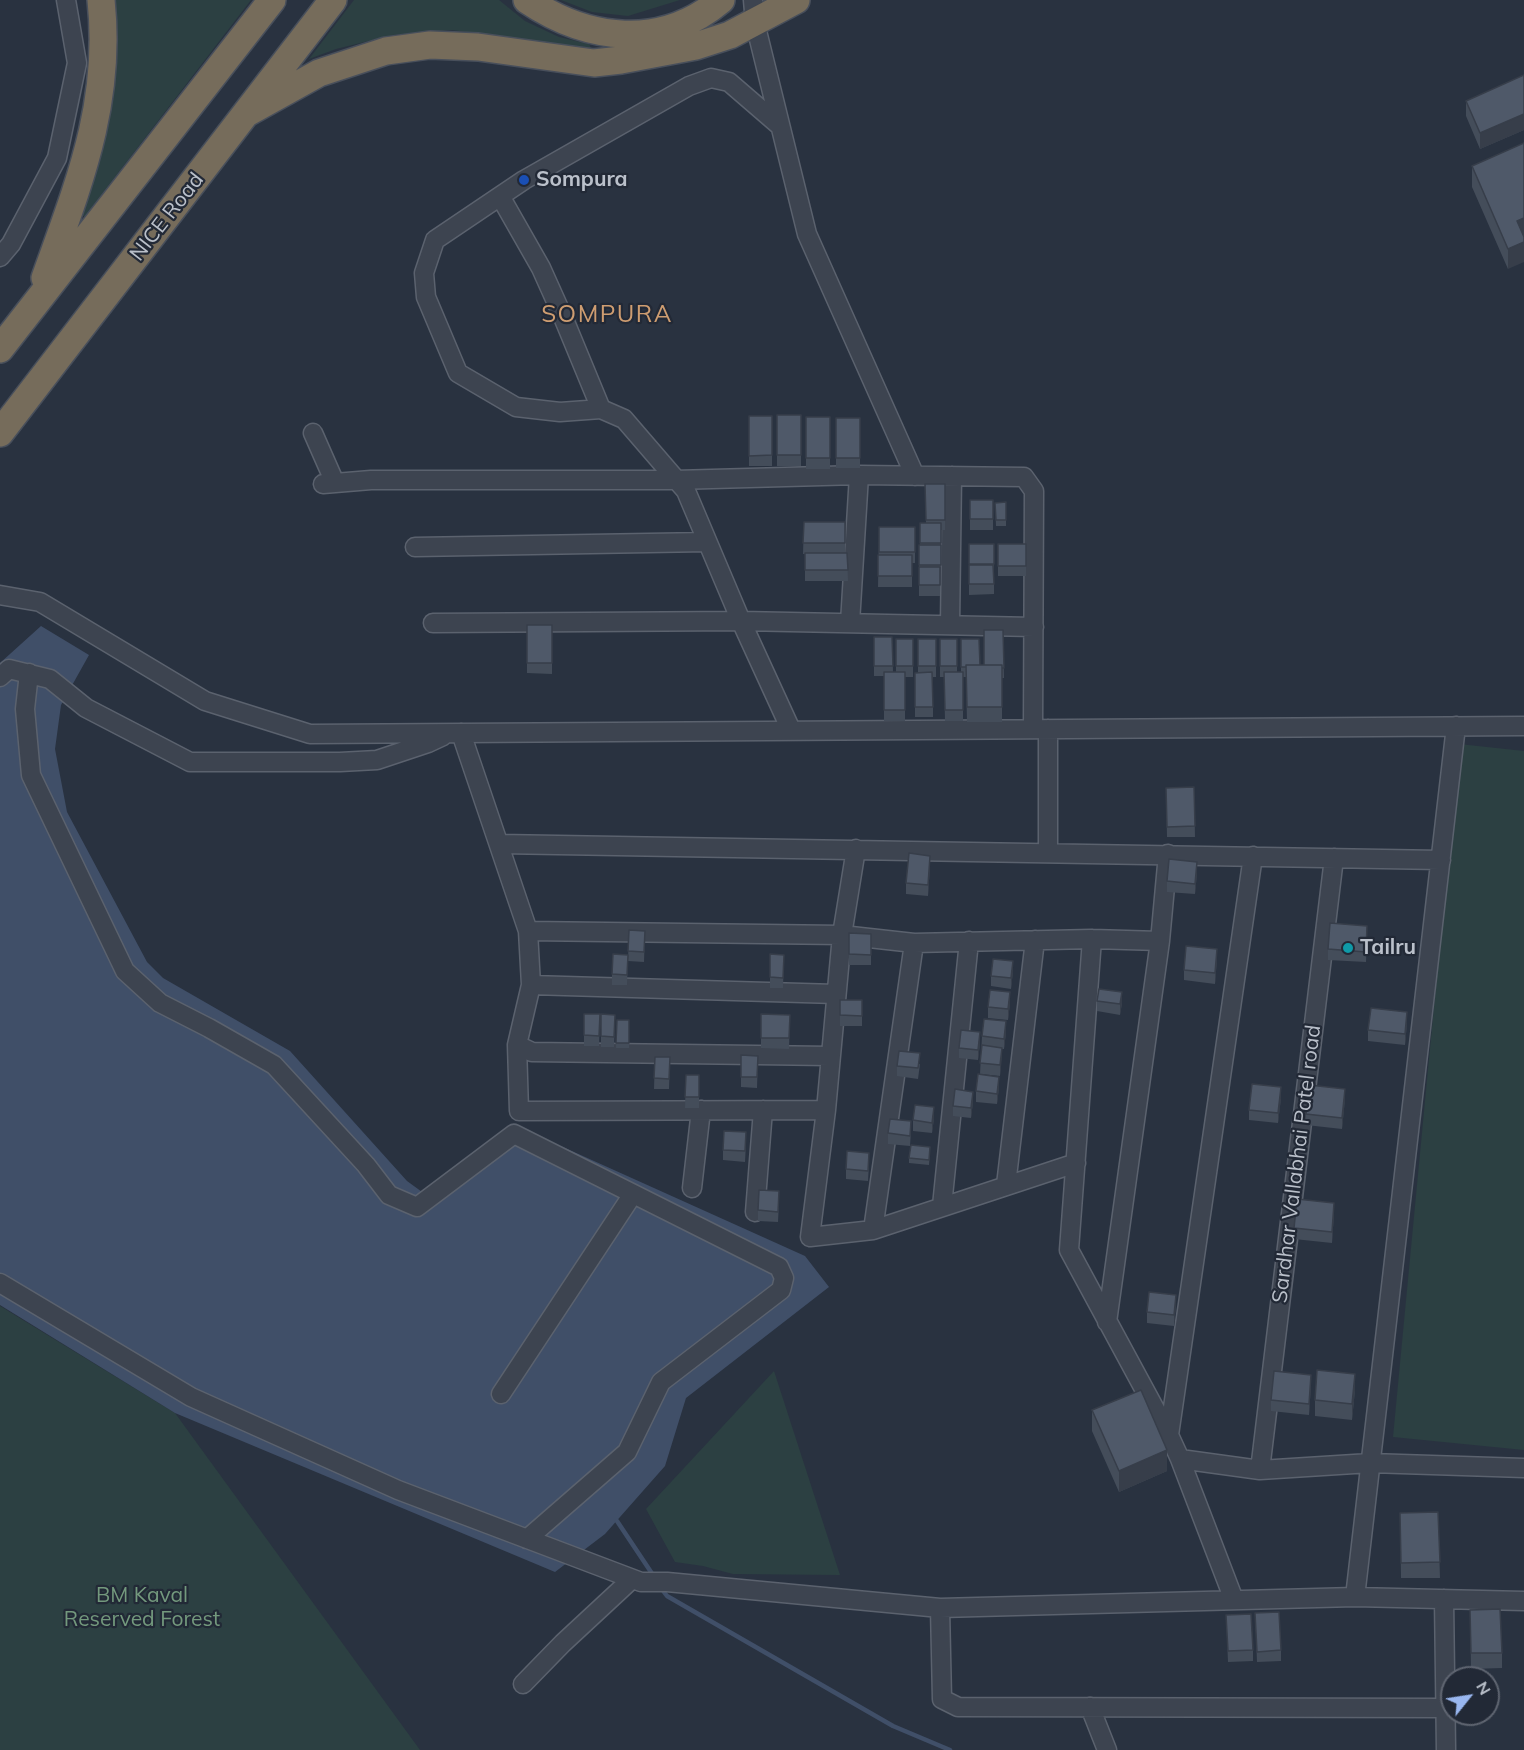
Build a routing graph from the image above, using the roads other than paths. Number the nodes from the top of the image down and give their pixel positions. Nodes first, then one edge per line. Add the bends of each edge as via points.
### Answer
1 (66, 0) edge
2 (101, 0) edge
3 (272, 0) edge
4 (333, 0) edge
5 (527, 0) edge
6 (721, 0) edge
7 (796, 0) edge
8 (754, 12) edge
9 (247, 113) junction
10 (780, 126) junction
11 (500, 196) junction
12 (0, 257) edge
13 (38, 299) junction
14 (0, 349) edge
15 (601, 409) junction
16 (0, 433) edge
17 (313, 434) dead end
18 (859, 475) junction
19 (915, 476) junction
20 (952, 476) junction
21 (675, 480) junction
22 (707, 542) junction
23 (415, 547) dead end
24 (0, 595) edge
25 (741, 621) junction
26 (433, 623) dead end
27 (850, 623) junction
28 (950, 625) junction
29 (1034, 627) junction
30 (29, 673) junction
31 (0, 677) edge
32 (1456, 726) junction
33 (1524, 726) edge
34 (1040, 729) junction
35 (791, 730) junction
36 (454, 733) junction
37 (499, 844) junction
38 (856, 849) junction
39 (1048, 852) junction
40 (1168, 854) junction
41 (1253, 856) junction
42 (1334, 858) junction
43 (1441, 860) junction
44 (528, 931) junction
45 (842, 935) junction
46 (1092, 939) junction
47 (969, 940) junction
48 (1035, 940) junction
49 (1160, 941) junction
50 (914, 943) junction
51 (531, 985) junction
52 (836, 994) junction
53 (517, 1045) junction
54 (830, 1056) junction
55 (701, 1110) junction
56 (763, 1110) junction
57 (826, 1110) junction
58 (1076, 1163) junction
59 (1006, 1185) junction
60 (692, 1188) dead end
61 (633, 1194) junction
62 (942, 1206) junction
63 (755, 1212) dead end
64 (873, 1230) junction
65 (0, 1283) edge
66 (1107, 1322) junction
67 (501, 1394) dead end
68 (1169, 1435) junction
69 (1179, 1459) junction
70 (1370, 1463) junction
71 (1524, 1468) edge
72 (1260, 1470) junction
73 (527, 1539) junction
74 (637, 1581) junction
75 (1355, 1596) junction
76 (1444, 1599) junction
77 (1234, 1600) junction
78 (1524, 1601) edge
79 (940, 1608) junction
80 (1445, 1666) edge
81 (523, 1684) dead end
82 (1089, 1707) junction
83 (1440, 1708) edge
84 (1445, 1726) edge
85 (1107, 1750) edge
86 (1446, 1750) edge

1 - 12 street via 77,63 57,158 11,244
2 - 13 highway via 103,50 98,109 83,170
3 - 13 highway
4 - 9 highway, NICE Road
5 - 6 highway via 566,22 607,33 628,34 673,28 691,21
7 - 8 highway
8 - 9 highway via 730,35 696,46 594,63 478,47 430,45 386,51 319,73
8 - 10 street
9 - 16 highway, NICE Road
10 - 11 street via 729,82 711,78 689,86
10 - 19 street via 807,234
11 - 15 street via 541,268
11 - 15 street via 435,240 424,273 426,297 453,363 458,373 516,407 560,412
13 - 14 highway
15 - 21 street via 624,419
17 - 21 street via 329,484 371,480
18 - 19 street
18 - 21 street
18 - 27 street
19 - 20 street
20 - 28 street
20 - 29 street via 1024,477 1034,491
21 - 22 street via 686,491
22 - 23 street
22 - 25 street
24 - 36 street via 40,602 205,701 310,734
25 - 26 street
25 - 27 street
25 - 35 street
27 - 28 street
28 - 29 street
29 - 34 street
30 - 31 street via 9,669
30 - 36 street via 50,679 87,708 190,762 377,759
30 - 61 street via 25,710 31,775 125,970 160,1004 274,1065 389,1195 417,1207 514,1134
32 - 33 street
32 - 34 street
32 - 43 street
34 - 35 street
34 - 39 street
35 - 36 street
36 - 37 street
37 - 38 street
37 - 44 street
38 - 39 street
38 - 45 street
39 - 40 street
40 - 41 street
40 - 49 street
41 - 42 street
41 - 68 street
42 - 43 street
42 - 72 street, Sardhar Vallabhai Patel road
43 - 70 street
44 - 45 street
44 - 51 street
45 - 50 street
45 - 52 street
46 - 48 street
46 - 49 street
46 - 58 street
47 - 48 street
47 - 50 street
47 - 62 street
48 - 59 street
49 - 66 street
50 - 64 street
51 - 52 street
51 - 53 street
52 - 54 street
53 - 54 street via 532,1052
53 - 55 street via 519,1111
54 - 57 street
55 - 56 street
55 - 60 street
56 - 57 street
56 - 63 street
57 - 64 street via 810,1237
58 - 59 street
58 - 66 street via 1069,1250
59 - 62 street
61 - 67 street
61 - 73 street via 779,1267 784,1278 781,1290 661,1382 627,1452
62 - 64 street
65 - 73 street via 190,1396 398,1490
66 - 68 street
68 - 69 street
69 - 72 street
69 - 77 street
70 - 71 street
70 - 72 street
70 - 75 street
73 - 74 street
74 - 79 street
74 - 81 street via 563,1643
75 - 76 street
75 - 77 street
76 - 78 street
76 - 80 street
77 - 79 street
79 - 82 street via 942,1699 958,1707
82 - 83 street
82 - 85 street
84 - 86 street

